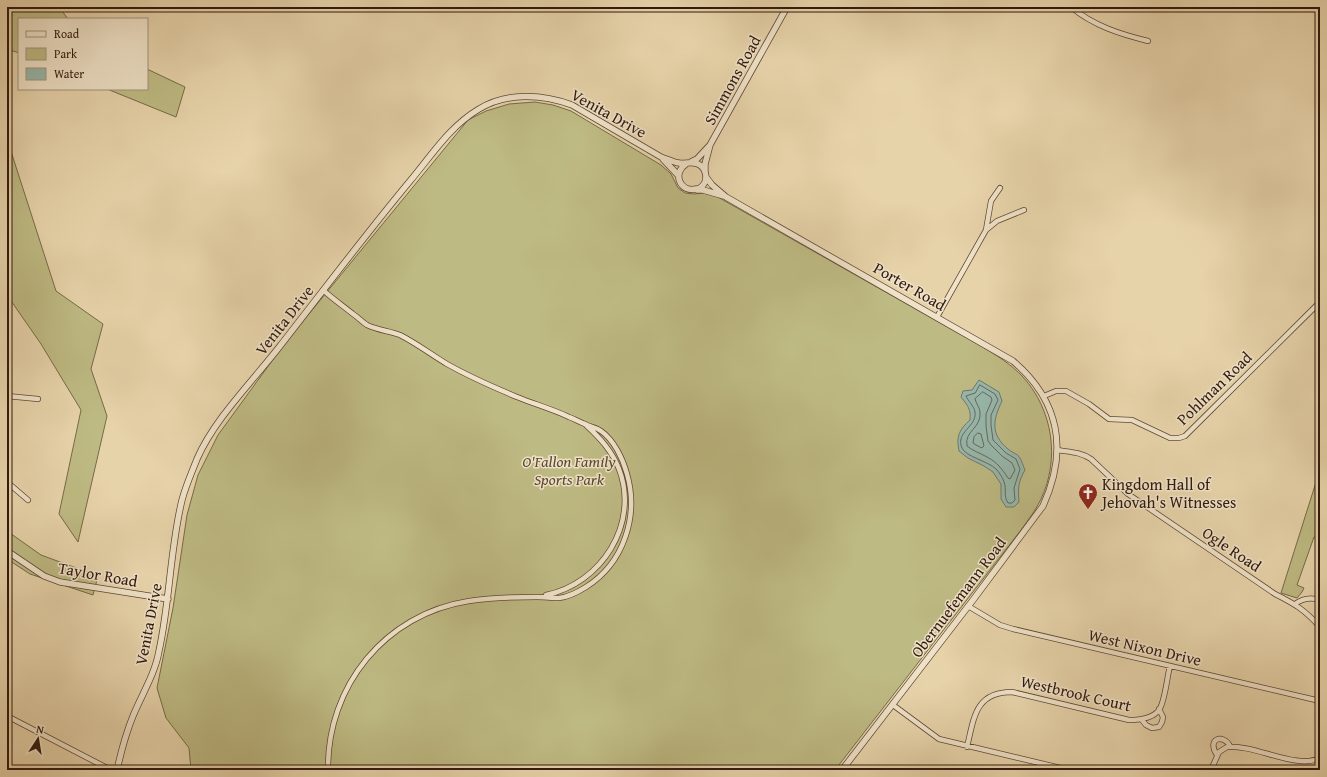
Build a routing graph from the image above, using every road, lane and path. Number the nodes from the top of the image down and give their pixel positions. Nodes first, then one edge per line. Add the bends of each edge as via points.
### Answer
1 (787, 7) edge
2 (1071, 7) edge
3 (1148, 41) dead end
4 (710, 145) junction
5 (661, 157) junction
6 (688, 163) junction
7 (706, 174) junction
8 (678, 175) junction
9 (1000, 188) dead end
10 (695, 190) junction
11 (726, 197) junction
12 (1024, 210) dead end
13 (986, 230) junction
14 (323, 290) junction
15 (1320, 302) edge
16 (937, 317) junction
17 (7, 396) edge
18 (1044, 396) junction
19 (38, 399) dead end
20 (584, 424) junction
21 (1054, 424) joint
22 (1057, 450) junction
23 (7, 482) edge
24 (28, 500) dead end
25 (7, 551) edge
26 (538, 597) junction
27 (168, 599) junction
28 (1320, 600) edge
29 (1295, 604) junction
30 (968, 606) junction
31 (1320, 627) edge
32 (1170, 666) junction
33 (1320, 701) edge
34 (892, 704) junction
35 (1159, 709) junction
36 (7, 716) edge
37 (1142, 720) junction
38 (1230, 746) junction
39 (967, 747) junction
40 (1217, 755) junction
41 (1320, 758) edge
42 (111, 770) edge
43 (116, 770) edge
44 (328, 770) edge
45 (842, 770) edge
46 (1069, 770) edge
47 (1211, 770) edge

1 - 4 street, Simmons Road
2 - 3 street via 1095,23
4 - 6 street, Simmons Road via 697,159
4 - 7 street, Simmons Road via 706,159
5 - 6 street, Venita Drive
5 - 8 street, Venita Drive
5 - 14 street, Venita Drive via 572,105 558,100 526,96 494,102 480,108 450,132
6 - 7 street via 700,165
6 - 8 street
7 - 10 street via 703,184
7 - 11 street, Porter Road via 712,185
8 - 10 street via 682,186
9 - 13 street via 991,201
10 - 11 street, Porter Road
11 - 16 street, Porter Road
12 - 13 street via 997,221
13 - 16 street
14 - 20 street via 367,325 399,335 477,380
14 - 27 street, Venita Drive via 226,413 199,455 182,499
15 - 18 street, Pohlman Road via 1185,436 1170,438 1132,420 1109,419 1066,391 1056,391
16 - 18 street, Porter Road via 1013,361 1029,376
17 - 19 street
18 - 21 street, Porter Road
20 - 26 street via 604,444 619,469 624,492 619,530 609,552 591,573 569,588
20 - 26 street via 602,431 616,448 626,468 631,494 627,534 612,563 592,583 577,593 559,598
21 - 22 street, Obernuefemann Road
22 - 29 street, Ogle Road via 1085,455 1128,494 1275,594
22 - 30 street, Obernuefemann Road via 1051,490 1043,506
23 - 24 street
25 - 27 street, Taylor Road via 44,576 60,582
26 - 44 street via 470,601 440,608 410,621 383,641 355,674 341,700 331,735
27 - 43 street, Venita Drive via 159,653 133,716
28 - 29 street via 1310,598
29 - 31 street, Ogle Road
30 - 32 street, West Nixon Drive via 1000,625 1013,629
30 - 34 street, Obernuefemann Road
32 - 33 street, West Nixon Drive
32 - 35 street, Westbrook Court
34 - 39 street via 939,739
34 - 45 street, Obernuefemann Road
35 - 37 street, Westbrook Court
35 - 37 street, Westbrook Court via 1163,717 1159,727 1152,728
36 - 42 street
37 - 39 street, Westbrook Court via 1129,720 1012,692 1001,692 991,695 978,707
38 - 40 street via 1222,749
38 - 40 street via 1225,740 1215,740 1213,749
38 - 41 street via 1298,761
39 - 46 street
40 - 47 street

